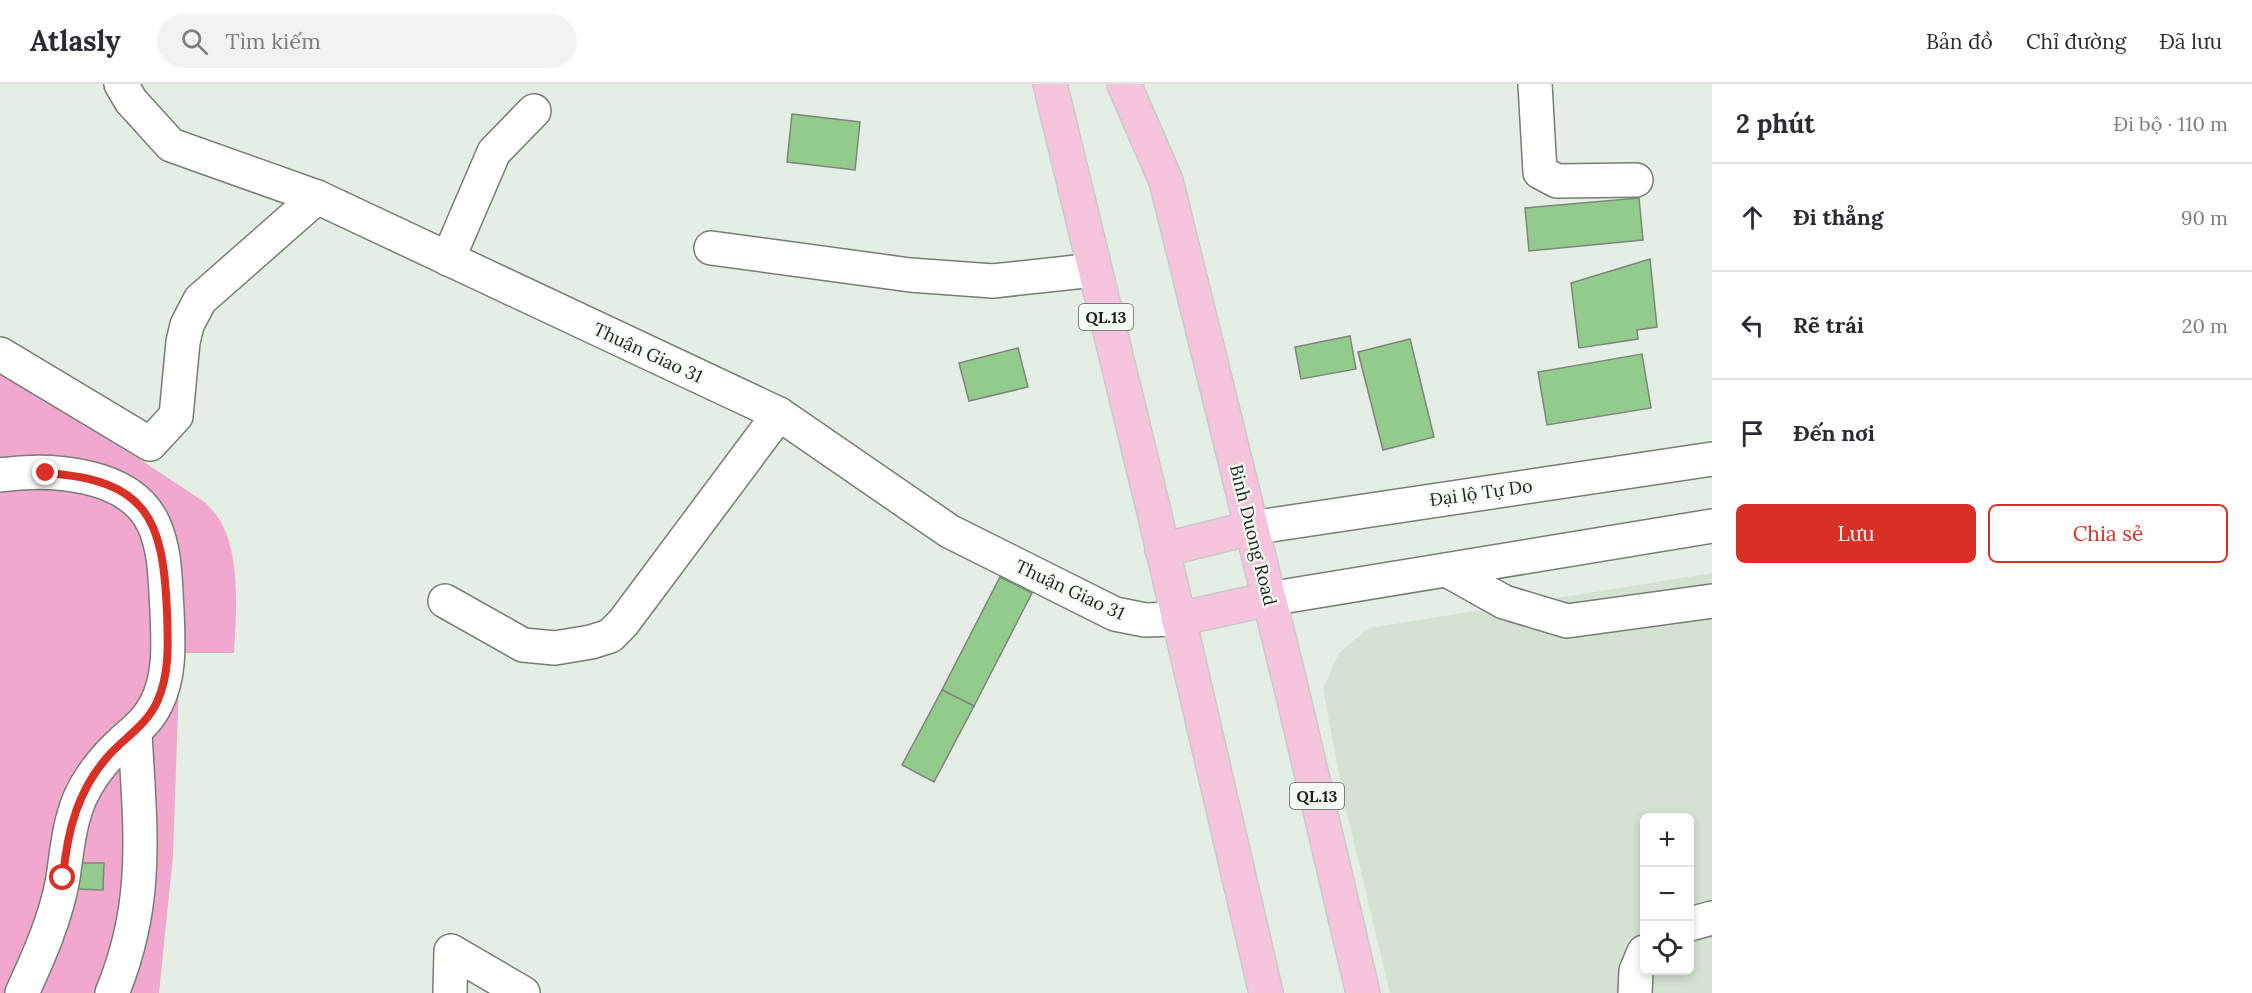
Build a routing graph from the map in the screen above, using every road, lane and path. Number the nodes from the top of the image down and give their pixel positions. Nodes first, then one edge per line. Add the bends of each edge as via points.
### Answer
1 (121, 84) edge
2 (1050, 84) edge
3 (1124, 84) edge
4 (1535, 84) edge
5 (534, 111) dead end
6 (1636, 180) dead end
7 (317, 197) junction
8 (711, 248) dead end
9 (448, 259) junction
10 (1094, 270) junction
11 (0, 354) edge
12 (779, 414) junction
13 (1712, 459) edge
14 (0, 475) edge
15 (1712, 526) edge
16 (1251, 528) junction
17 (1162, 550) junction
18 (1447, 570) junction
19 (1712, 583) edge
20 (1269, 599) junction
21 (445, 601) dead end
22 (1712, 601) edge
23 (1538, 614) junction
24 (1178, 619) junction
25 (135, 733) junction
26 (1712, 918) edge
27 (1694, 923) edge
28 (1640, 962) edge
29 (22, 993) edge
30 (112, 993) edge
31 (450, 993) edge
32 (523, 993) edge
33 (1266, 993) edge
34 (1363, 993) edge
35 (1635, 993) edge

1 - 7 street, Thuận Giao 31 via 131,101 171,145
2 - 10 highway, QL.13
3 - 16 highway, Binh Duong Road / QL.13 via 1166,181
4 - 6 street via 1540,172 1557,181
5 - 9 street via 494,152
7 - 9 street, Thuận Giao 31
7 - 11 street via 200,300 183,342 176,416 150,444
8 - 10 street via 910,275 993,280
9 - 12 street, Thuận Giao 31
10 - 17 highway, QL.13
12 - 21 street via 610,636 555,648 523,645
12 - 24 street, Thuận Giao 31 via 949,531 1115,614 1145,620
13 - 16 street, Đại lộ Tự Do
14 - 25 street via 46,473 88,478 125,494 142,507 154,524 162,550 165,582 166,670 156,705
15 - 18 street
16 - 17 highway
16 - 20 highway, Binh Duong Road / QL.13
17 - 24 highway, QL.13
18 - 20 street
18 - 23 street via 1504,602
19 - 23 street
20 - 24 highway
20 - 34 highway, Binh Duong Road / QL.13
22 - 23 street via 1567,621
24 - 33 highway, QL.13
25 - 29 street via 105,759 80,798 69,831 55,908
25 - 30 street via 141,872 132,937
26 - 27 street
28 - 35 street
31 - 32 street via 451,951

